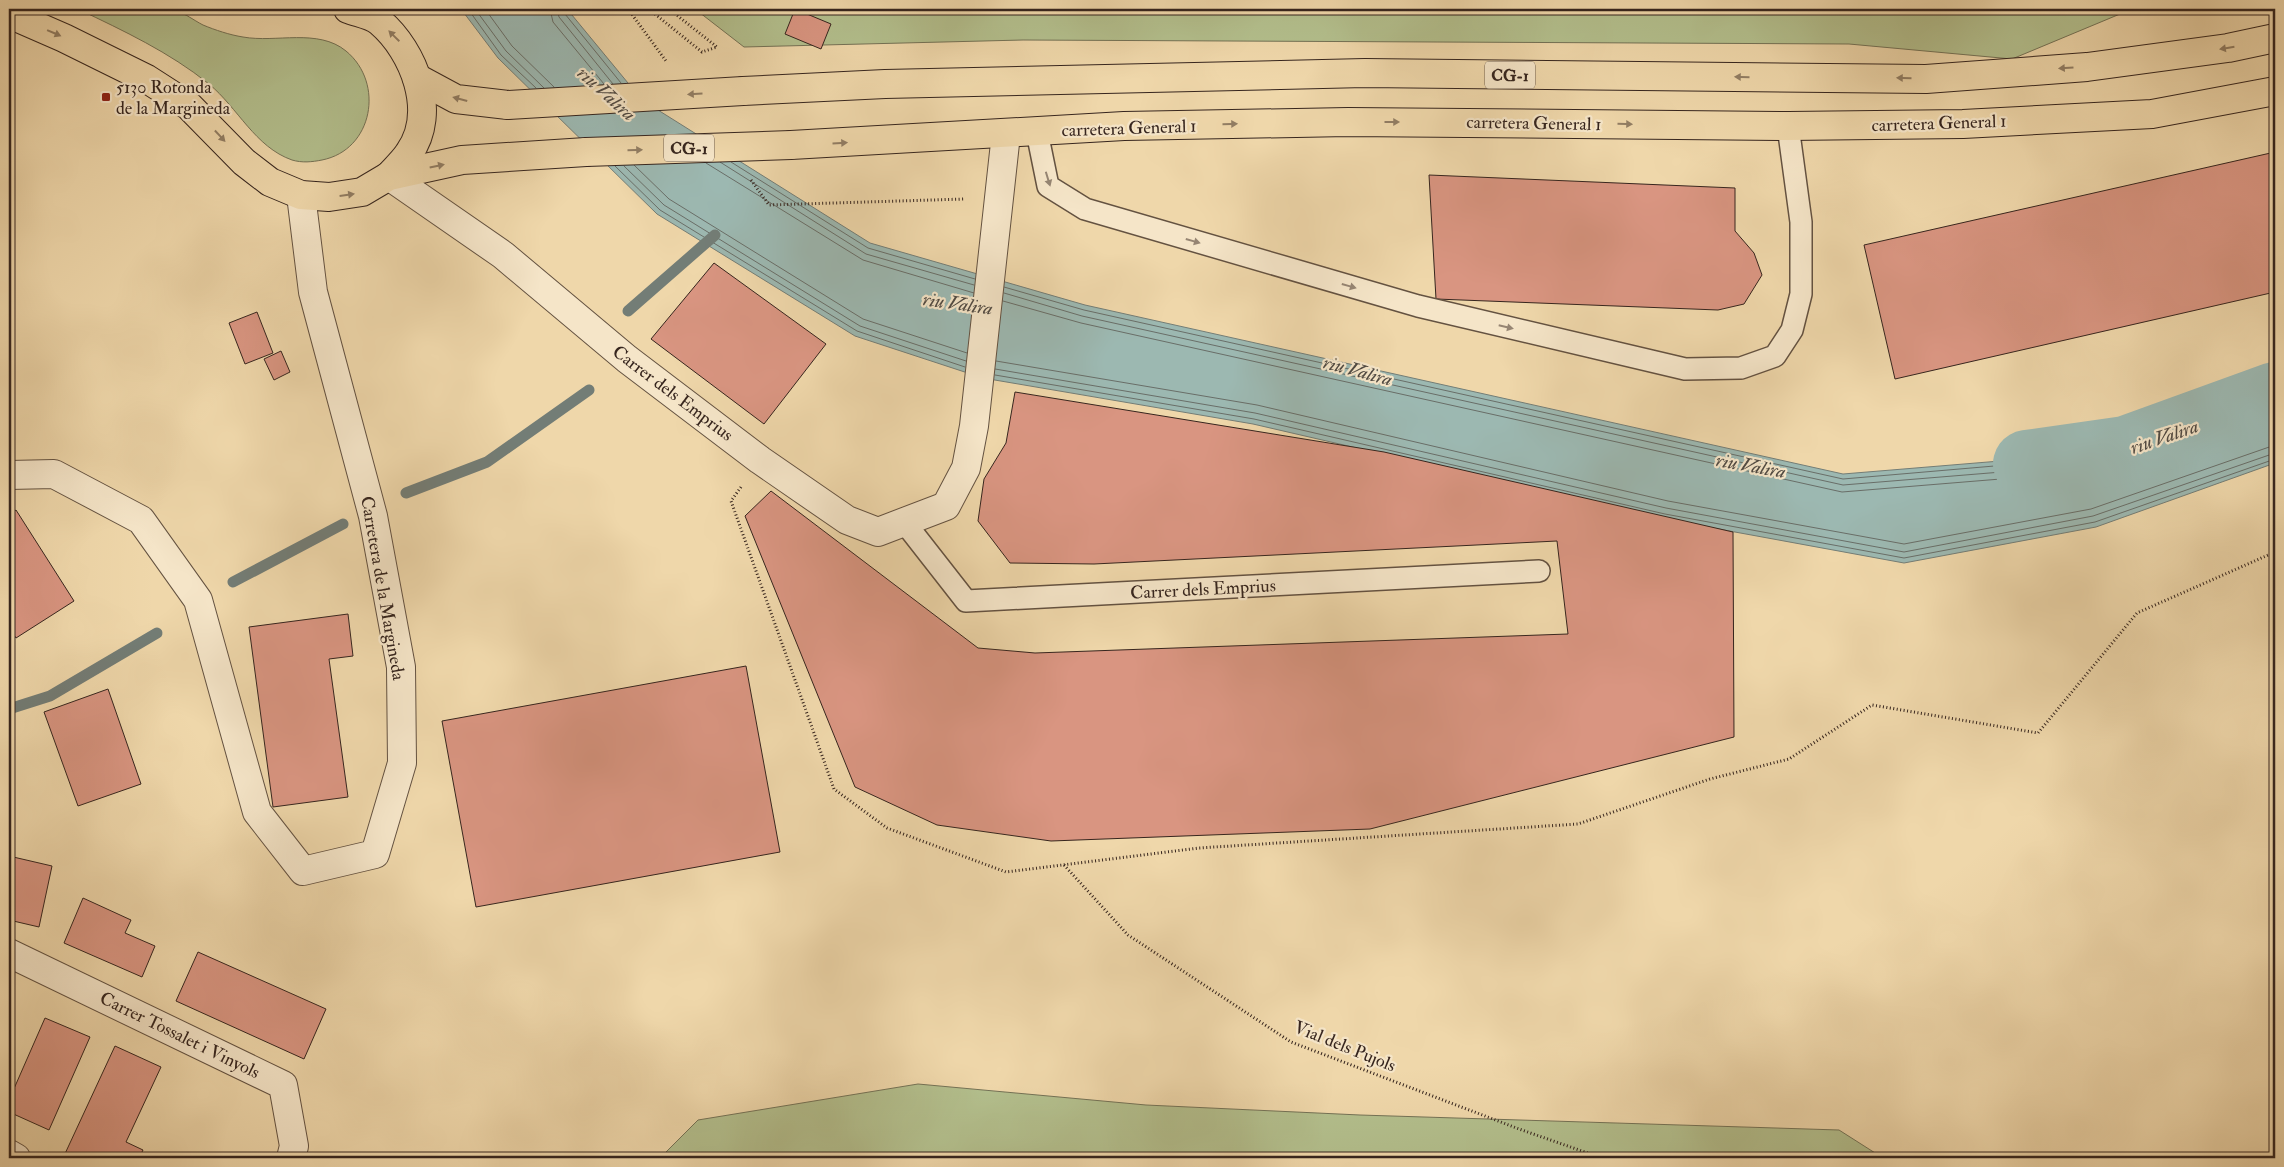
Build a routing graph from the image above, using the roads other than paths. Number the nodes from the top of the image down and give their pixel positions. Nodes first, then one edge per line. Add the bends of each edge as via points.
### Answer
1 (348, 9) edge
2 (9, 14) edge
3 (2275, 38) edge
4 (417, 78) junction
5 (2275, 91) edge
6 (1788, 126) junction
7 (1037, 132) junction
8 (1006, 134) junction
9 (389, 176) junction
10 (301, 195) junction
11 (9, 475) edge
12 (905, 523) junction
13 (1539, 571) dead end
14 (9, 953) edge
15 (9, 1154) edge
16 (16, 1158) edge
17 (291, 1158) edge

4 -> 1 highway, CG-1 via 399,41 378,20
2 -> 10 highway, CG-1 via 147,79 189,106 244,162 270,182
3 -> 4 highway, CG-1, bridge via 2228,48 2087,66 1926,79 1364,73 886,84 508,106 456,99
4 - 9 highway, CG-1 via 421,99 420,129 410,152
5 - 6 highway, carretera General 1 / CG-1 via 2152,114 1963,124
7 -> 6 highway, carretera General 1 / CG-1 via 1124,126 1348,122
7 -> 6 lane via 1048,186 1085,209 1418,306 1685,369 1742,368 1775,356 1792,330 1801,294 1801,222
7 - 8 highway, carretera General 1 / CG-1
9 -> 8 highway, carretera General 1 / CG-1, bridge via 462,160
8 - 12 street, Carrer dels Emprius via 974,426 966,468 946,506
10 -> 9 highway, CG-1 via 329,197 362,192
9 - 12 street, Carrer dels Emprius via 503,255 627,359 760,460 847,520 878,532
10 - 11 street, Carretera de la Margineda via 313,292 373,516 401,668 402,763 375,854 303,871 257,812 198,600 141,520 54,474
12 - 13 lane, Carrer dels Emprius via 966,601
14 - 17 street, Carrer Tossalet i Vinyols via 283,1085 294,1146
15 - 16 street

